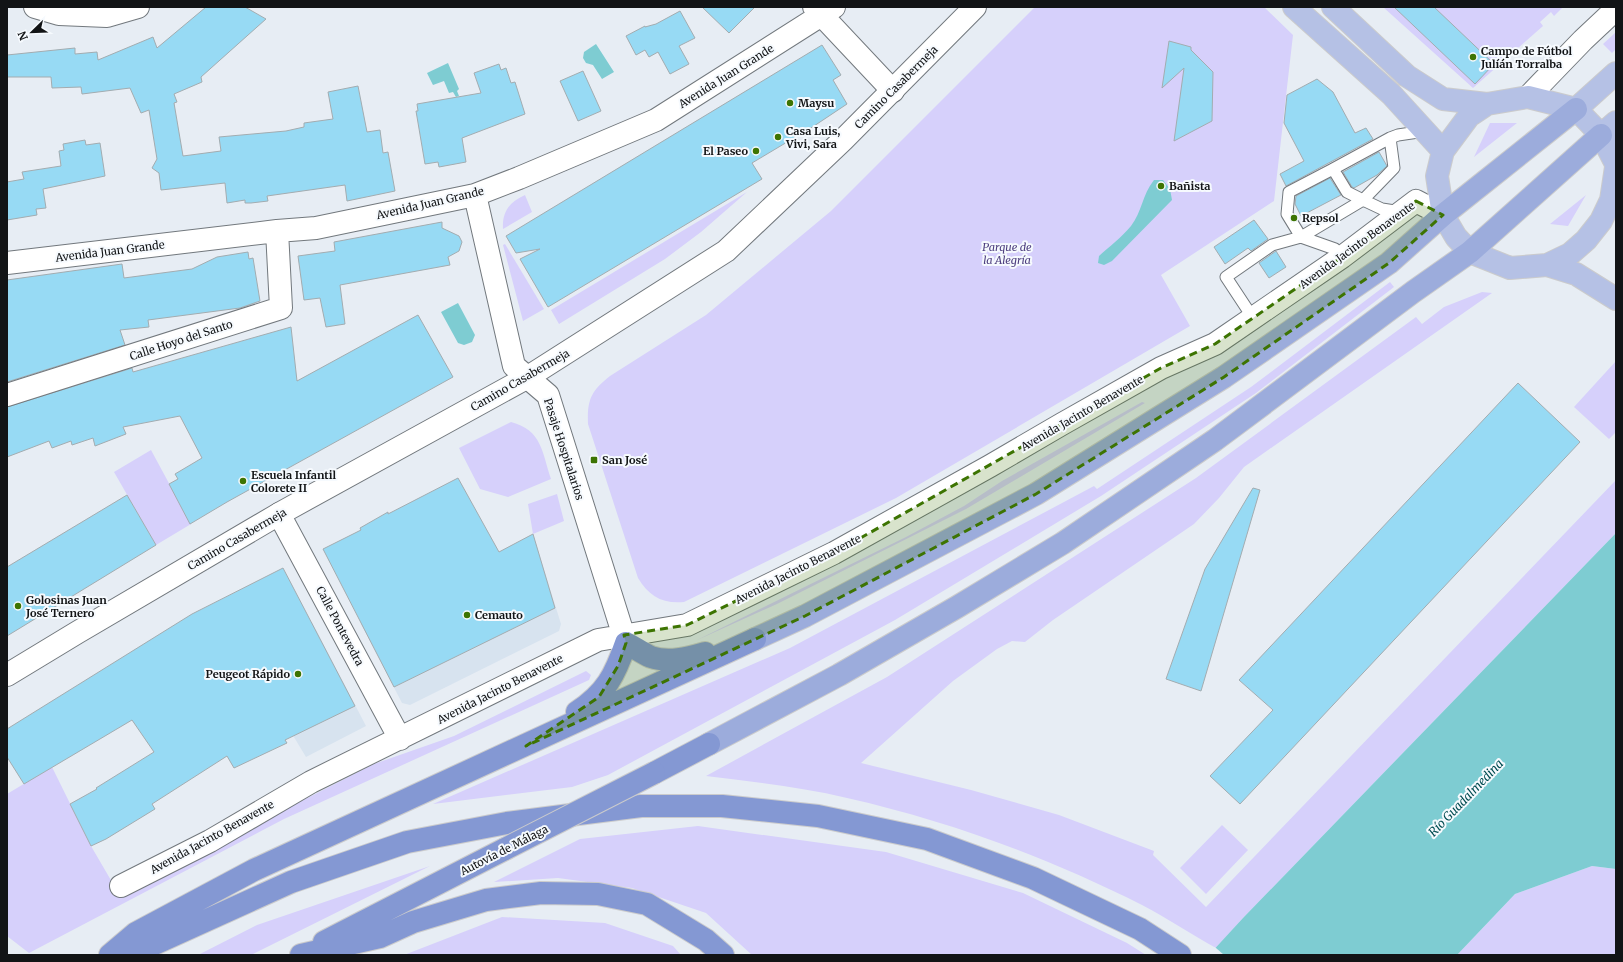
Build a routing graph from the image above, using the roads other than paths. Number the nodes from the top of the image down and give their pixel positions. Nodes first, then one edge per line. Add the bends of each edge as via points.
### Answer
1 (35, 7) edge
2 (138, 7) edge
3 (975, 7) edge
4 (1294, 7) edge
5 (1333, 7) edge
6 (1616, 9) edge
7 (823, 10) edge
8 (1616, 73) edge
9 (893, 90) junction
10 (1528, 97) junction
11 (1488, 104) junction
12 (1576, 109) junction
13 (1609, 129) edge
14 (1425, 131) junction
15 (1390, 138) junction
16 (1443, 151) junction
17 (1616, 166) edge
18 (1333, 168) junction
19 (475, 195) junction
20 (1614, 197) edge
21 (1363, 200) junction
22 (1401, 212) junction
23 (1443, 215) junction
24 (1616, 230) edge
25 (277, 231) junction
26 (1301, 237) junction
27 (1470, 252) junction
28 (1342, 257) junction
29 (7, 263) edge
30 (1547, 265) junction
31 (1616, 299) edge
32 (1254, 318) junction
33 (528, 377) junction
34 (7, 395) edge
35 (280, 514) junction
36 (625, 639) junction
37 (755, 640) junction
38 (7, 675) edge
39 (400, 739) junction
40 (526, 746) junction
41 (121, 886) dead end
42 (110, 955) edge
43 (130, 955) edge
44 (298, 955) edge
45 (301, 955) edge
46 (723, 955) edge
47 (1180, 955) edge

1 - 2 street via 59,14 107,16
3 - 9 street, Camino Casabermeja
4 - 14 main road via 1391,94
5 - 11 main road via 1407,76 1444,99
6 - 10 street
7 - 9 street
7 - 19 street, Avenida Juan Grande via 656,120
8 - 12 main road
9 - 33 street, Camino Casabermeja via 726,251
10 - 11 main road
10 - 12 main road
11 - 16 main road via 1469,116
12 - 13 main road
12 - 23 highway
13 - 17 main road
13 - 27 highway
14 - 15 lane
14 - 16 main road
15 - 18 lane
15 - 21 lane via 1394,168
16 - 23 main road via 1437,176
17 - 20 main road
18 - 21 lane via 1347,192
18 - 26 lane via 1289,192 1287,214
19 - 25 street, Avenida Juan Grande via 316,228
19 - 33 street, Pasaje Hospitalarios via 514,366
20 - 24 main road
20 - 30 main road via 1602,221 1586,240 1570,254
21 - 22 lane via 1382,209
21 - 26 lane
22 - 23 street, Avenida Jacinto Benavente via 1416,201
22 - 28 street, Avenida Jacinto Benavente
23 - 27 main road via 1456,237
23 - 37 highway via 1389,263 1237,368 1036,494
25 - 29 street, Avenida Juan Grande
25 - 34 street, Calle Hoyo del Santo via 281,308
26 - 28 lane via 1335,249
26 - 32 lane via 1272,245 1226,277
27 - 30 main road via 1510,268
27 - 44 highway, Autovía de Málaga, bridge via 1412,292 1215,440 1063,543 957,607 839,675 709,744
28 - 32 street, Avenida Jacinto Benavente
30 - 31 main road via 1576,274
32 - 36 street, Avenida Jacinto Benavente via 1215,344 1161,368 834,553 687,625
33 - 35 street, Camino Casabermeja
33 - 36 street, Pasaje Hospitalarios via 548,395
35 - 38 street, Camino Casabermeja
35 - 39 street, Calle Pontevedra
36 - 37 highway via 652,657 684,659
36 - 39 street, Avenida Jacinto Benavente via 598,640
36 - 40 highway via 610,683 599,696
37 - 40 highway
39 - 41 street, Avenida Jacinto Benavente via 311,782 210,841
40 - 42 highway via 254,870 136,932
43 - 47 highway via 291,882 407,842 507,823 641,806 722,806 818,816 927,839 1032,878 1140,929
45 - 46 highway via 380,937 413,922 486,900 541,892 598,894 647,904 706,940

